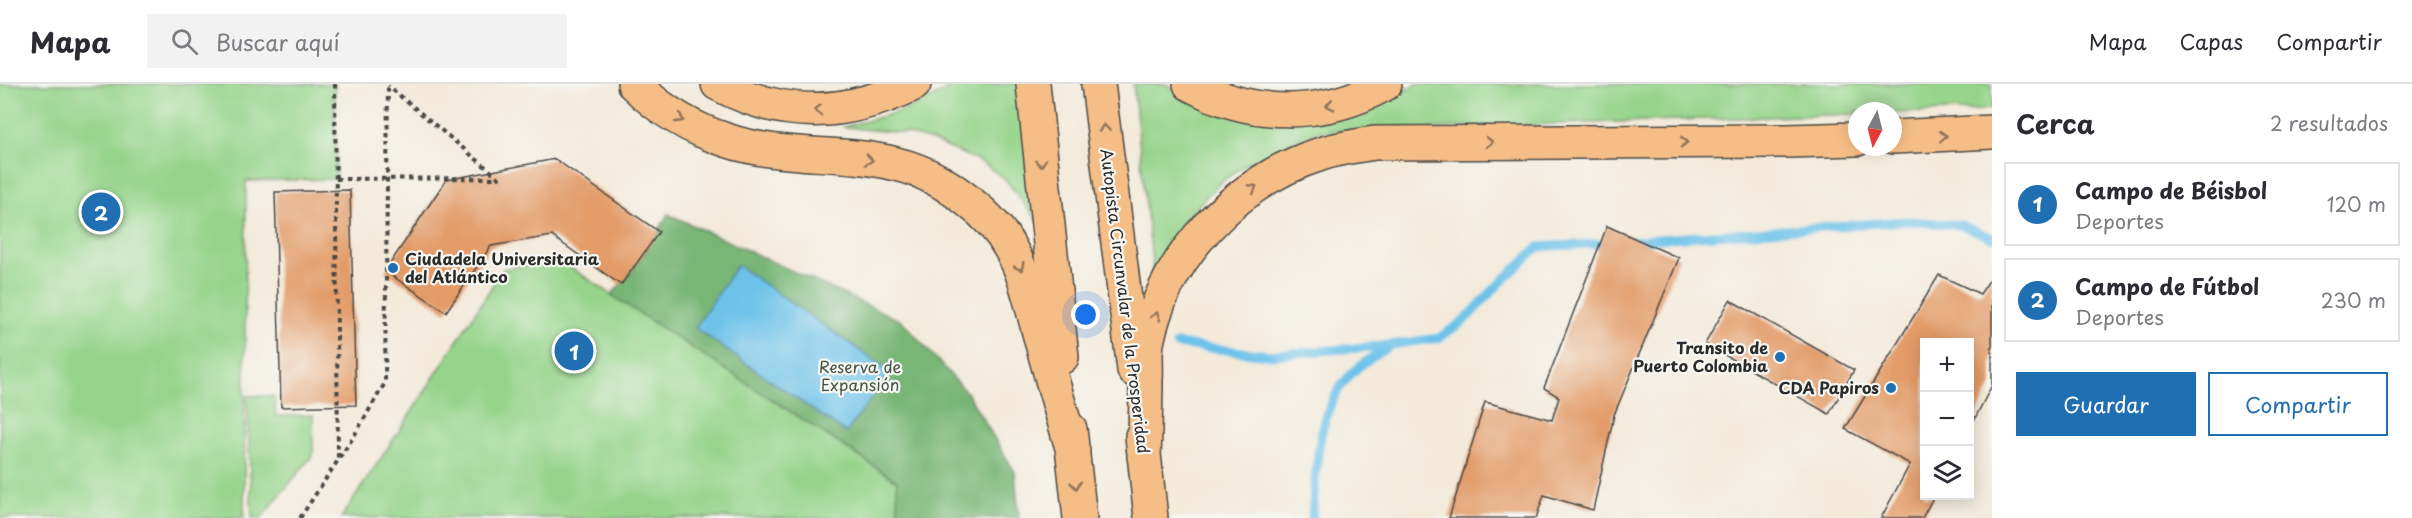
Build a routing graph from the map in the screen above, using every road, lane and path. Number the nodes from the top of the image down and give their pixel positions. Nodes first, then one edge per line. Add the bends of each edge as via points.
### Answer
1 (335, 84) edge
2 (634, 84) edge
3 (718, 84) edge
4 (914, 84) edge
5 (1033, 84) edge
6 (1098, 84) edge
7 (1190, 84) edge
8 (1384, 84) edge
9 (388, 85) edge
10 (1992, 132) edge
11 (1902, 137) edge
12 (1848, 139) edge
13 (336, 179) junction
14 (386, 179) junction
15 (1072, 451) junction
16 (1144, 457) junction
17 (338, 461) junction
18 (300, 518) edge
19 (1080, 518) edge
20 (1151, 518) edge

1 - 13 path
2 -> 15 highway via 678,119 726,140 794,153 896,164 930,175 980,210 998,229 1024,276
4 -> 3 highway via 865,104 812,110 759,102
5 -> 15 highway
16 -> 6 highway, Autopista Circunvalar de la Prosperidad
8 -> 7 highway via 1347,101 1298,110 1248,107
9 - 14 path
9 - 14 path via 499,178
11 -> 10 highway
16 -> 12 highway via 1147,344 1161,300 1183,258 1208,226 1244,193 1283,169 1321,153 1374,142
13 - 14 path
13 - 17 path
14 - 17 path via 385,383
15 -> 19 highway
16 - 20 highway, Autopista Circunvalar de la Prosperidad
17 - 18 path

